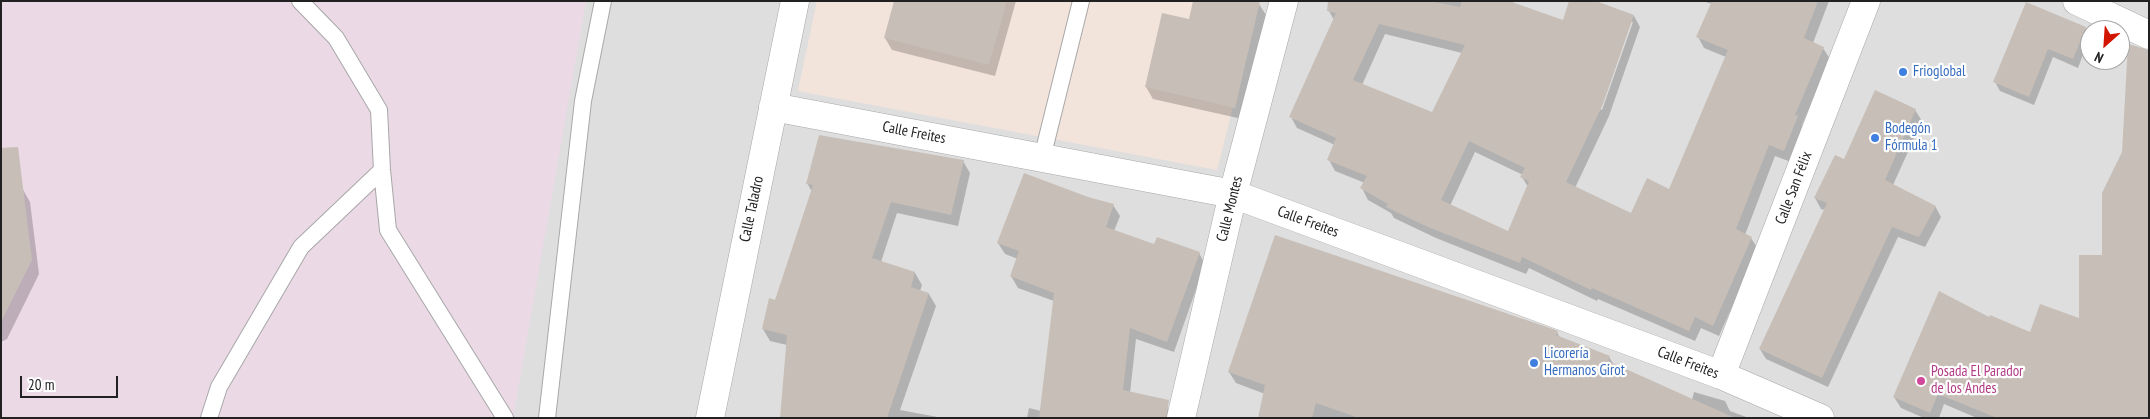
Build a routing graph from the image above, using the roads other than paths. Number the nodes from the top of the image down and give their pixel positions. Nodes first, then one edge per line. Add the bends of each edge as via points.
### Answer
1 (300, 1) edge
2 (603, 1) edge
3 (794, 1) edge
4 (1081, 1) edge
5 (1284, 1) edge
6 (1866, 1) edge
7 (2077, 1) edge
8 (2149, 34) edge
9 (773, 106) junction
10 (1042, 158) junction
11 (382, 170) junction
12 (1233, 194) junction
13 (1721, 375) junction
14 (209, 418) edge
15 (505, 418) edge
16 (548, 418) edge
17 (710, 418) edge
18 (1181, 418) edge
19 (1820, 418) edge

1 - 11 lane via 336,38 379,110
2 - 16 lane via 583,101
3 - 9 street, Calle Taladro
4 - 10 lane
5 - 12 street, Calle Montes
6 - 13 street, Calle San Félix
7 - 8 street
9 - 10 street, Calle Freites
9 - 17 street, Calle Taladro
10 - 12 street, Calle Freites
11 - 14 lane via 300,247 219,387
11 - 15 lane via 388,230
12 - 13 street, Calle Freites
12 - 18 street, Calle Montes
13 - 19 street, Calle Freites

